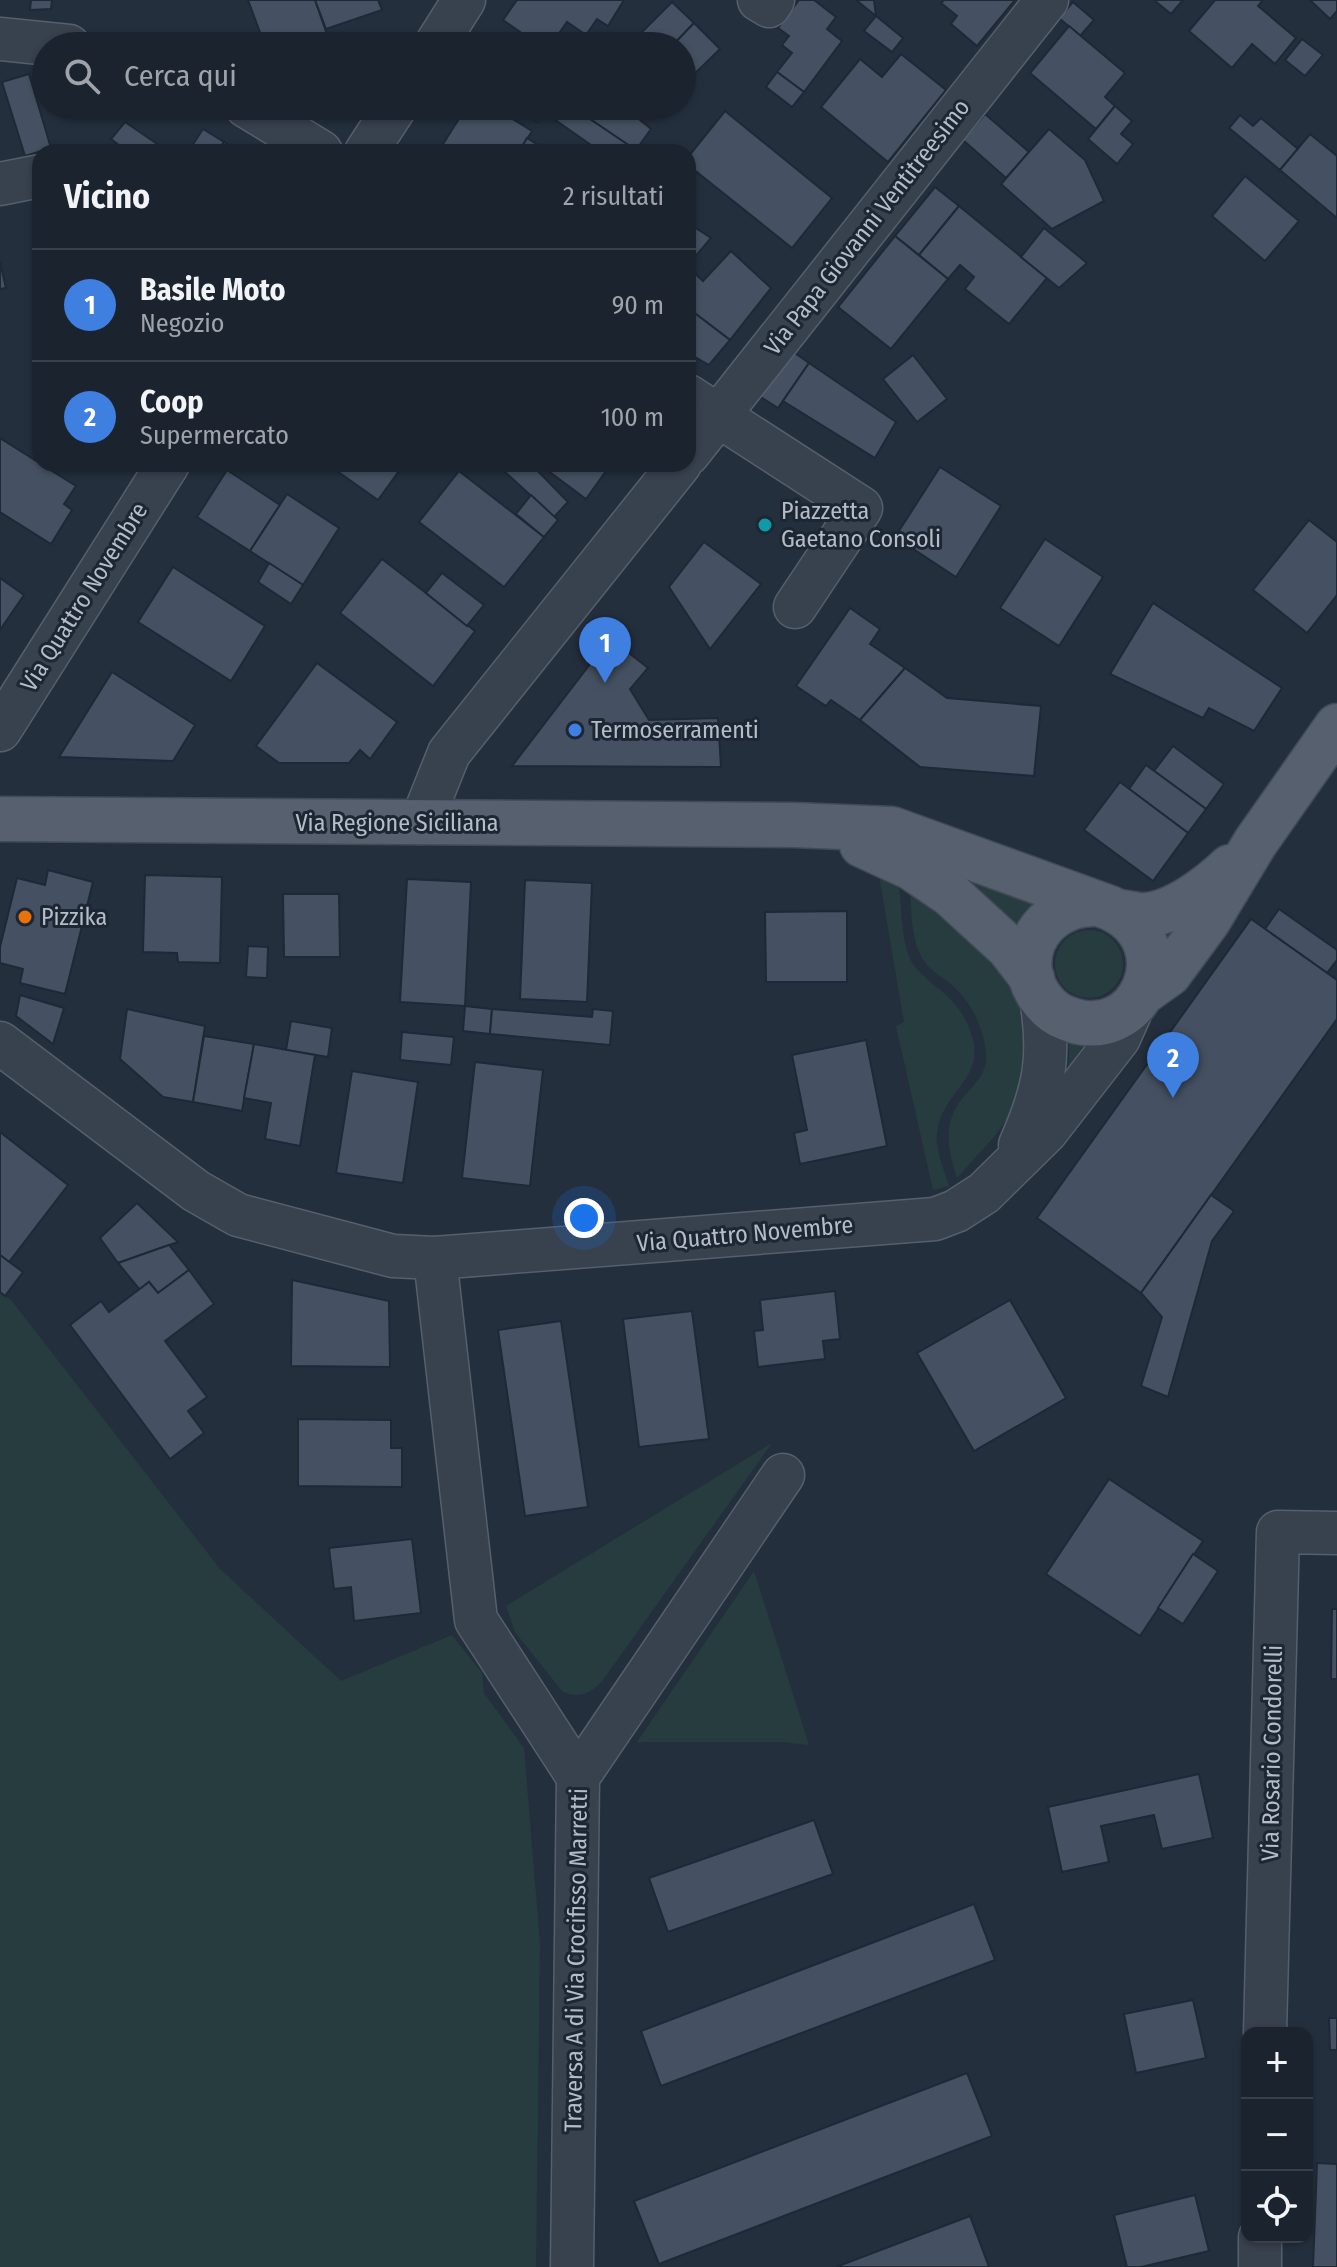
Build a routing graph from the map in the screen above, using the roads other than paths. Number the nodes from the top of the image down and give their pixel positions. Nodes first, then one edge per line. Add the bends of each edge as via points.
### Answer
1 (464, 0) edge
2 (759, 0) edge
3 (773, 0) edge
4 (1047, 0) edge
5 (444, 32) edge
6 (0, 39) edge
7 (32, 42) edge
8 (269, 120) edge
9 (387, 120) edge
10 (308, 144) edge
11 (371, 144) edge
12 (32, 178) edge
13 (0, 184) edge
14 (703, 406) edge
15 (696, 428) edge
16 (163, 472) edge
17 (674, 472) edge
18 (795, 607) dead end
19 (1337, 726) edge
20 (0, 730) edge
21 (0, 819) edge
22 (421, 823) junction
23 (794, 825) junction
24 (1255, 843) junction
25 (1110, 908) junction
26 (1036, 989) junction
27 (1138, 999) junction
28 (0, 1043) edge
29 (1008, 1171) junction
30 (435, 1258) junction
31 (783, 1475) dead end
32 (1337, 1533) edge
33 (578, 1777) junction
34 (1265, 2027) edge
35 (1260, 2243) edge
36 (572, 2267) edge
37 (1260, 2267) edge

1 - 5 street
2 - 3 street via 769,6
4 - 14 street, Via Papa Giovanni Ventitreesimo
6 - 7 street
8 - 10 street
9 - 11 street
12 - 13 street
14 - 15 street, Via Papa Giovanni Ventitreesimo
14 - 18 street via 861,508
16 - 20 street, Via Quattro Novembre
17 - 22 street via 449,753
19 - 24 main road
21 - 22 main road, Via Regione Siciliana
22 - 23 main road, Via Regione Siciliana
23 - 25 main road via 892,829
23 - 26 main road via 862,845 912,868 950,894 1009,948
24 - 25 main road via 1184,902 1148,915
24 - 27 main road via 1169,974
25 - 26 main road via 1076,905 1046,923 1031,955
25 - 27 main road via 1138,928 1148,949 1149,973
26 - 27 main road via 1058,1015 1080,1023 1115,1018
26 - 29 street via 1047,1060 1034,1114
27 - 29 street, Via Quattro Novembre via 1119,1038 1046,1132
28 - 30 street, Via Quattro Novembre via 196,1191 238,1215 393,1256
29 - 30 street, Via Quattro Novembre via 984,1193 935,1219
30 - 33 street via 476,1620
31 - 33 street, Traversa A di Via Crocifisso Marretti
32 - 34 street, Via Rosario Condorelli via 1278,1532
33 - 36 street, Traversa A di Via Crocifisso Marretti
35 - 37 street

